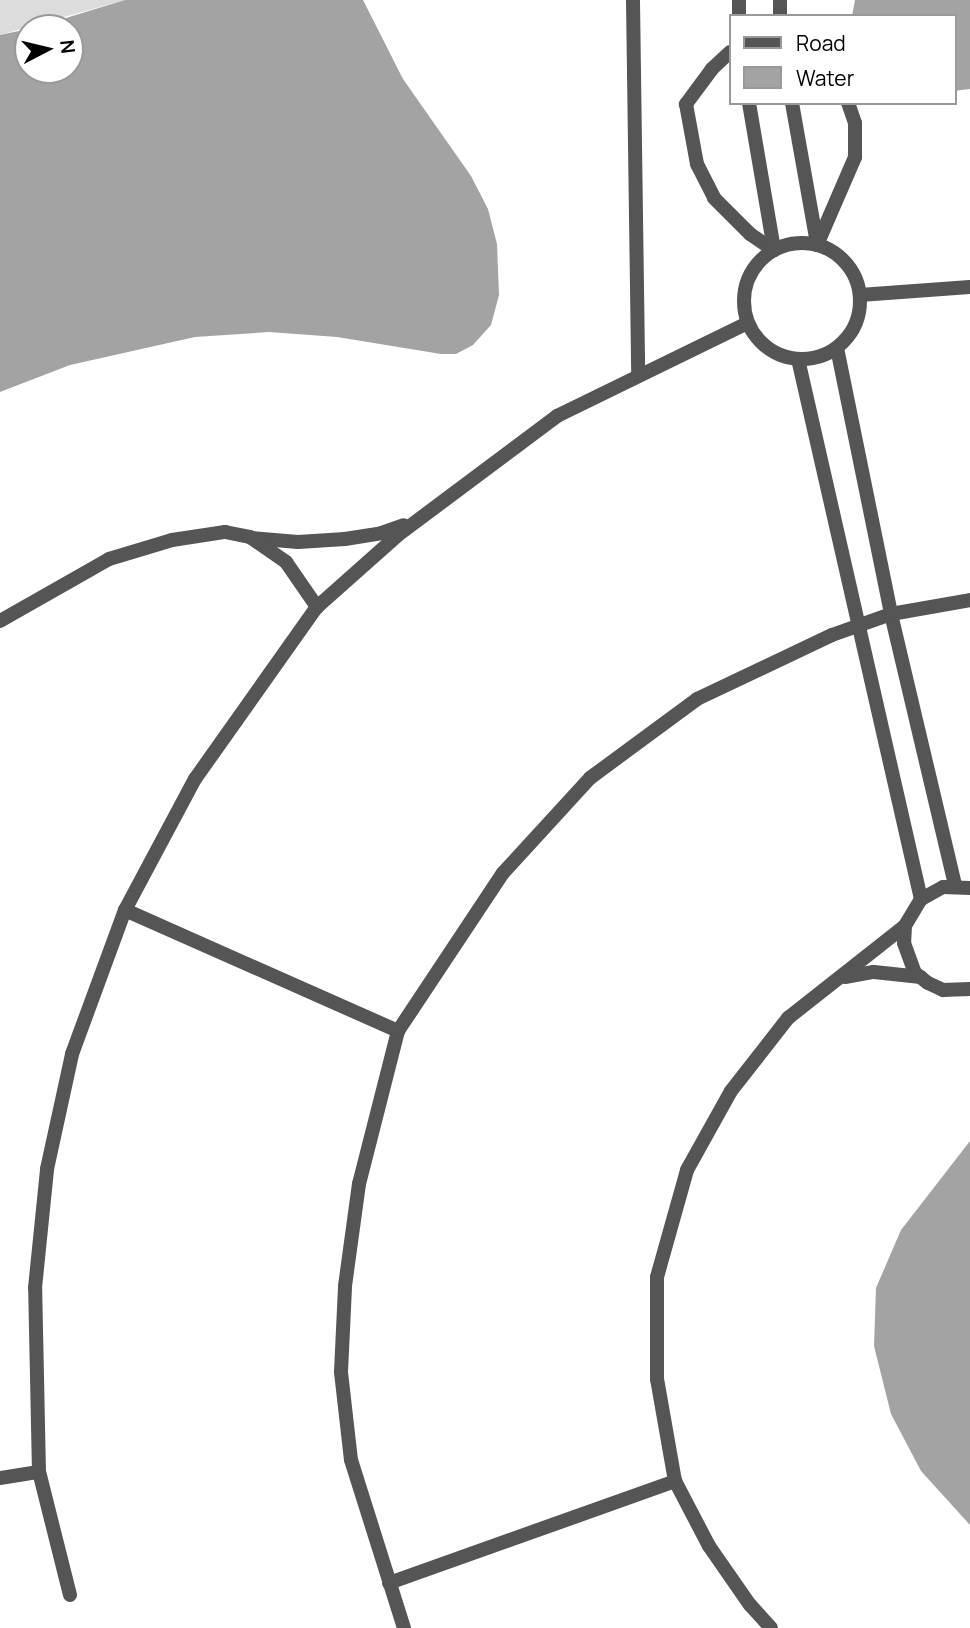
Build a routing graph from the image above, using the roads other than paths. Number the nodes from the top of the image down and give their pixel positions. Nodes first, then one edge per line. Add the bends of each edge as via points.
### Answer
1 (632, 1) edge
2 (729, 53) edge
3 (749, 105) edge
4 (792, 105) edge
5 (849, 105) edge
6 (817, 245) junction
7 (774, 250) junction
8 (970, 286) edge
9 (860, 295) junction
10 (748, 323) junction
11 (837, 348) junction
12 (798, 359) junction
13 (638, 376) junction
14 (415, 522) junction
15 (250, 537) junction
16 (970, 600) edge
17 (317, 607) junction
18 (891, 614) junction
19 (0, 621) edge
20 (859, 625) junction
21 (962, 887) edge
22 (921, 898) junction
23 (125, 910) junction
24 (905, 926) junction
25 (841, 977) junction
26 (921, 977) junction
27 (970, 989) edge
28 (398, 1031) junction
29 (39, 1472) junction
30 (0, 1478) edge
31 (675, 1481) junction
32 (389, 1583) junction
33 (70, 1595) dead end
34 (404, 1628) edge
35 (771, 1628) edge

1 - 13 street
2 - 7 street via 687,104 697,164 714,198 750,234
3 - 7 street
4 - 6 street
5 - 6 street via 855,123 855,157
6 - 7 street via 789,244
6 - 9 street via 848,265
7 - 10 street via 760,260 748,281 744,306
8 - 9 street
9 - 11 street via 853,330
10 - 12 street via 768,348
10 - 13 street
11 - 12 street via 812,359
11 - 18 street
12 - 20 street
13 - 14 street via 557,416
14 - 15 street via 345,539 299,542
14 - 17 street
15 - 17 street via 286,562
15 - 19 street via 225,532 172,540 109,559
16 - 18 street
17 - 23 street via 195,779
18 - 20 street
18 - 21 street
20 - 22 street
20 - 28 street via 697,699 590,778 503,873
21 - 22 street via 943,887
22 - 24 street
23 - 28 street
23 - 29 street via 72,1054 47,1169 35,1289
24 - 25 street
24 - 26 street via 907,959
25 - 26 street via 874,972
25 - 31 street via 788,1018 731,1091 687,1170 657,1277 657,1379
26 - 27 street via 943,990
28 - 32 street via 359,1184 345,1286 341,1372 351,1460
29 - 30 street
29 - 33 street
31 - 32 street
31 - 35 street via 709,1546
32 - 34 street

